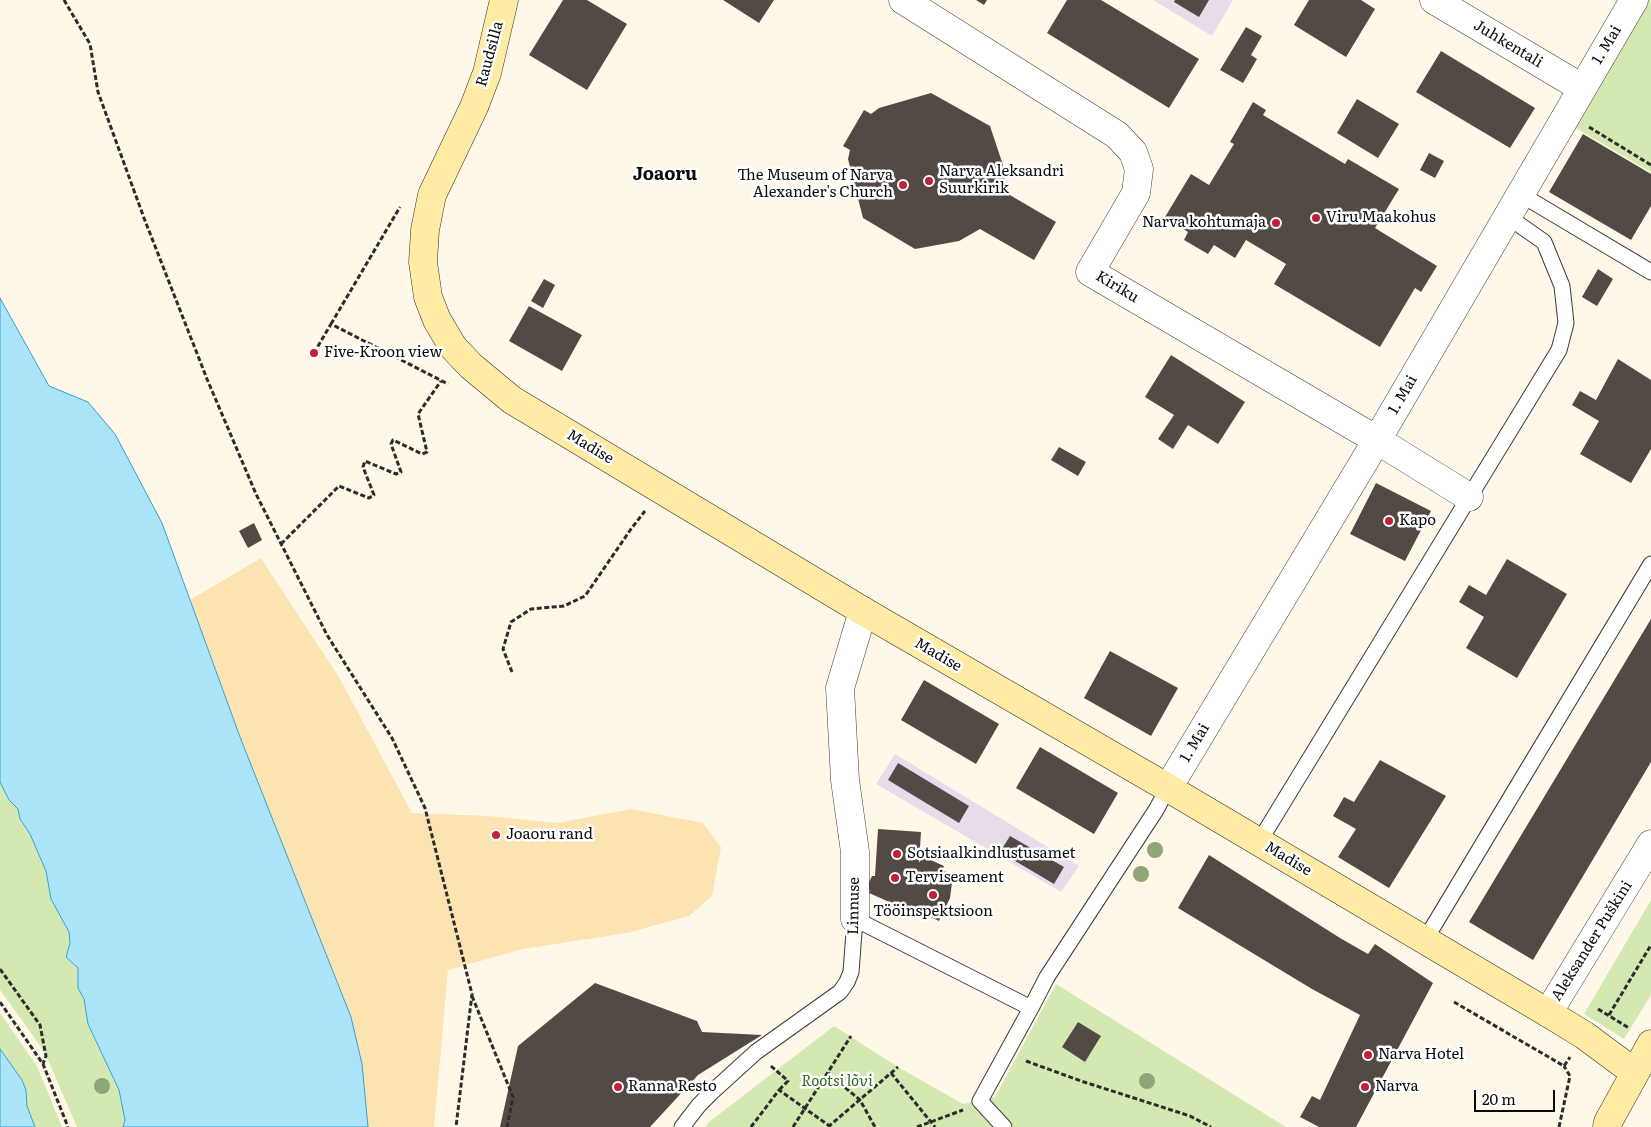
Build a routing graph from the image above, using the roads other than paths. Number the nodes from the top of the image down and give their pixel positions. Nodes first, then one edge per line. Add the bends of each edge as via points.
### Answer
1 (504, 0) edge
2 (904, 0) edge
3 (1434, 0) edge
4 (1634, 0) edge
5 (1582, 88) junction
6 (474, 107) joint
7 (1514, 205) junction
8 (1651, 272) edge
9 (1377, 440) junction
10 (1469, 497) junction
11 (1651, 564) edge
12 (863, 611) junction
13 (1168, 788) junction
14 (1259, 842) junction
15 (1651, 844) edge
16 (855, 920) junction
17 (1425, 940) junction
18 (1031, 1008) junction
19 (1548, 1012) junction
20 (1651, 1044) edge
21 (1643, 1077) edge
22 (682, 1127) edge
23 (1004, 1127) edge
24 (1607, 1127) edge

1 - 6 street, Raudsilla via 487,74
2 - 9 street, Kiriku via 1117,135 1133,152 1139,169 1136,193 1090,272
3 - 5 street, Juhkentali
4 - 5 street, 1. Mai
5 - 7 street, 1. Mai
6 - 12 street, Madise via 432,195 425,230 423,262 428,297 453,346 471,366 512,400
7 - 8 lane
7 - 9 street, 1. Mai
7 - 10 lane via 1544,242 1562,286 1566,323 1559,350
9 - 10 street, Kiriku
9 - 13 street, 1. Mai
10 - 14 lane
11 - 17 lane
12 - 13 street, Madise
12 - 16 street, Linnuse via 840,688 845,780 855,852
13 - 14 street, Madise
13 - 18 lane via 1047,977
14 - 17 street, Madise
15 - 19 street, Aleksander Puškini
16 - 18 lane
16 - 22 lane, Linnuse via 851,972 840,992 756,1052 699,1105
17 - 19 street, Madise
18 - 23 lane via 980,1101
19 - 21 street, Madise
20 - 21 street
21 - 24 street

